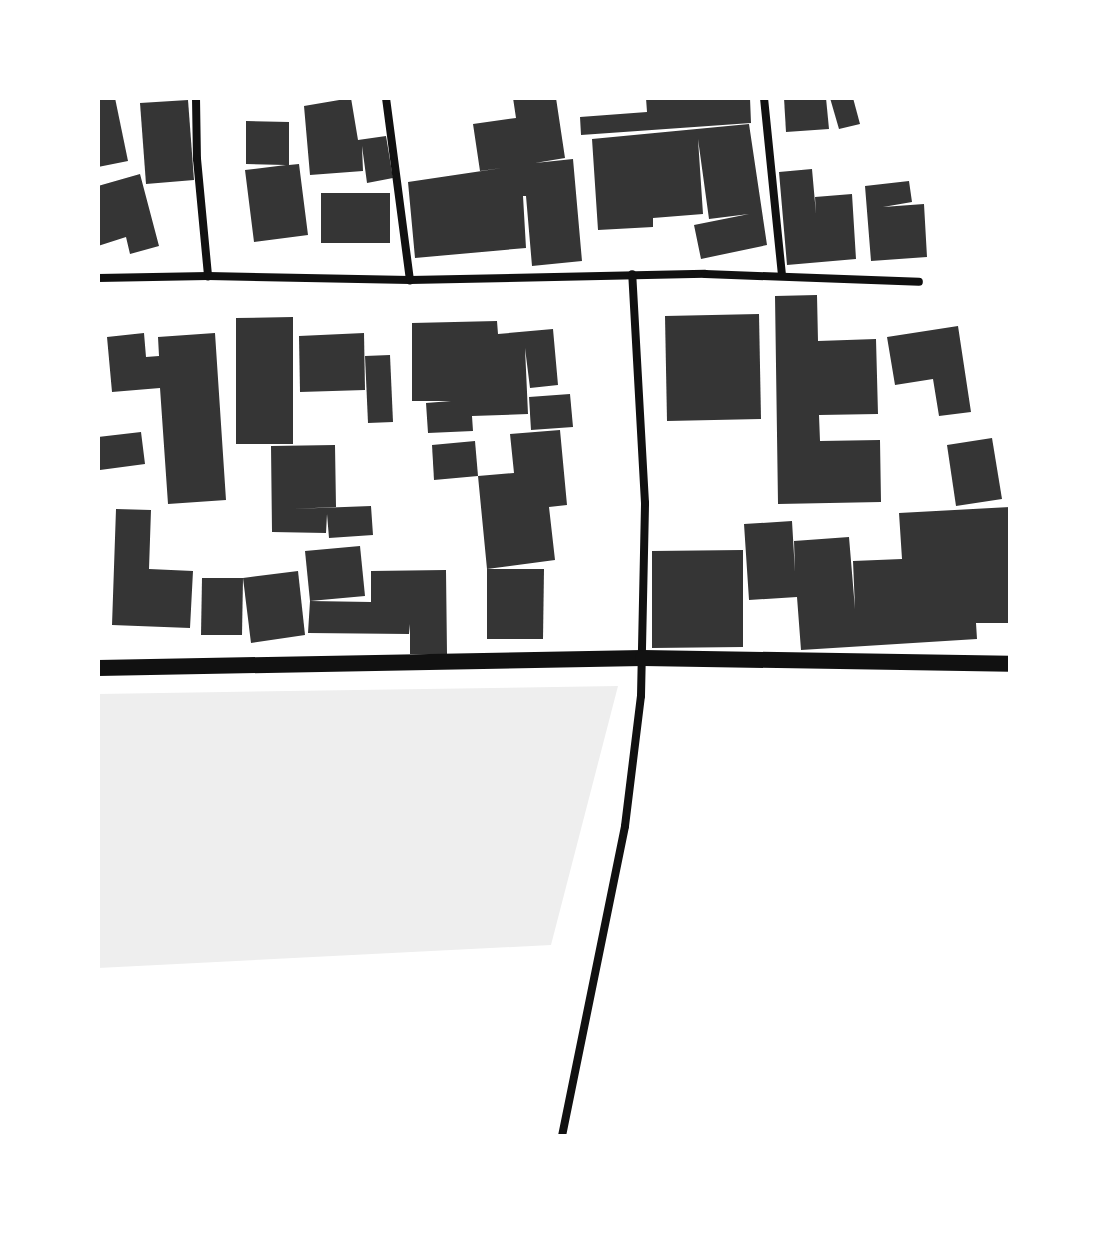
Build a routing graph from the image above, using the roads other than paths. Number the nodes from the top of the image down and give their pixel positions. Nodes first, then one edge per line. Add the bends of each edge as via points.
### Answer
1 (196, 98) edge
2 (386, 98) edge
3 (764, 98) edge
4 (632, 274) junction
5 (782, 275) junction
6 (208, 276) junction
7 (98, 278) edge
8 (410, 280) junction
9 (919, 282) dead end
10 (643, 658) junction
11 (1010, 664) edge
12 (98, 668) edge
13 (562, 1136) edge

1 - 6 street
2 - 8 street
3 - 5 street
4 - 5 street
4 - 8 street
4 - 10 street via 645,503
5 - 9 street
6 - 7 street
6 - 8 street
10 - 11 main road
10 - 12 main road
10 - 13 street via 625,826

